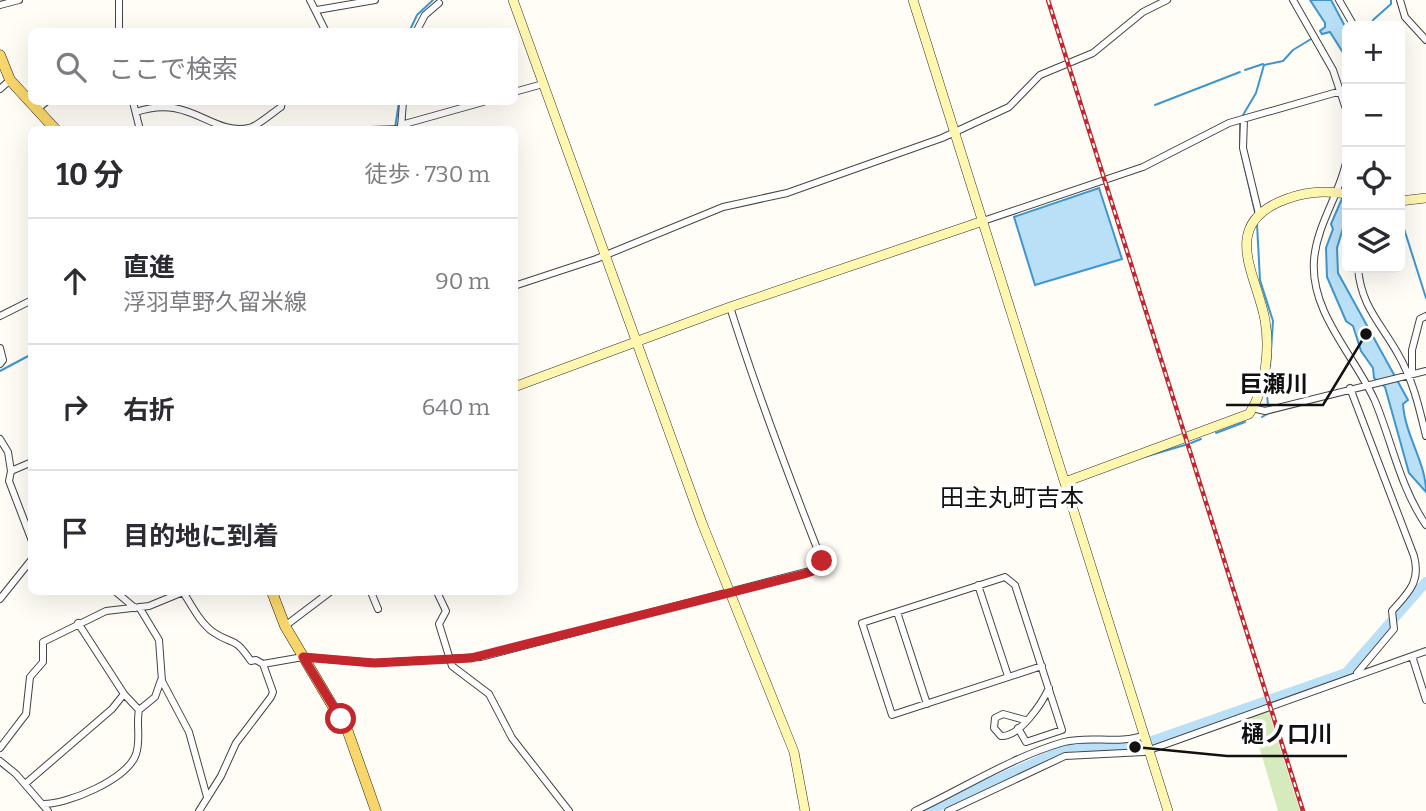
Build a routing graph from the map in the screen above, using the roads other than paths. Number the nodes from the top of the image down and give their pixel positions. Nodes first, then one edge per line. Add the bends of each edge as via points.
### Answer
1 (19, 0) edge
2 (119, 0) edge
3 (310, 0) edge
4 (375, 0) edge
5 (513, 0) edge
6 (913, 0) edge
7 (1167, 0) edge
8 (1293, 0) edge
9 (1339, 0) edge
10 (1400, 0) edge
11 (447, 1) edge
12 (438, 2) edge
13 (0, 5) edge
14 (317, 10) junction
15 (1351, 21) edge
16 (120, 28) edge
17 (324, 28) edge
18 (418, 28) edge
19 (1426, 40) edge
20 (0, 55) edge
21 (10, 80) junction
22 (542, 84) junction
23 (0, 89) edge
24 (518, 91) edge
25 (1341, 91) junction
26 (1342, 94) edge
27 (28, 99) edge
28 (33, 105) edge
29 (42, 105) edge
30 (134, 105) edge
31 (281, 105) edge
32 (403, 105) edge
33 (474, 105) edge
34 (37, 109) junction
35 (136, 112) junction
36 (1242, 119) junction
37 (52, 126) edge
38 (139, 126) edge
39 (221, 126) edge
40 (255, 126) edge
41 (399, 126) edge
42 (406, 126) edge
43 (955, 132) junction
44 (1340, 193) edge
45 (1426, 198) edge
46 (1405, 200) edge
47 (1259, 214) junction
48 (983, 221) junction
49 (606, 254) junction
50 (1359, 273) edge
51 (518, 285) edge
52 (28, 302) edge
53 (730, 307) junction
54 (0, 316) edge
55 (1426, 316) edge
56 (638, 342) junction
57 (0, 348) edge
58 (0, 364) edge
59 (1426, 371) edge
60 (1408, 375) junction
61 (1366, 384) junction
62 (518, 386) edge
63 (1350, 388) junction
64 (1252, 408) junction
65 (1426, 436) edge
66 (0, 439) edge
67 (28, 464) edge
68 (12, 471) junction
69 (1065, 482) junction
70 (1426, 525) edge
71 (28, 531) edge
72 (28, 564) edge
73 (978, 585) junction
74 (730, 594) junction
75 (120, 595) edge
76 (176, 595) edge
77 (185, 595) edge
78 (273, 595) edge
79 (326, 595) edge
80 (372, 595) edge
81 (438, 595) edge
82 (0, 599) edge
83 (137, 608) junction
84 (378, 609) dead end
85 (897, 612) junction
86 (78, 623) junction
87 (285, 626) junction
88 (1426, 652) edge
89 (1412, 656) junction
90 (303, 657) junction
91 (449, 661) junction
92 (263, 664) junction
93 (1042, 666) junction
94 (1357, 673) junction
95 (161, 675) junction
96 (1008, 676) junction
97 (1049, 688) junction
98 (124, 694) junction
99 (1426, 700) edge
100 (927, 704) junction
101 (139, 710) junction
102 (1025, 720) junction
103 (1018, 728) junction
104 (1090, 741) junction
105 (1147, 742) junction
106 (0, 748) edge
107 (1089, 753) junction
108 (0, 761) edge
109 (1008, 767) junction
110 (1015, 780) junction
111 (25, 784) junction
112 (959, 791) junction
113 (207, 797) junction
114 (964, 803) junction
115 (42, 804) junction
116 (48, 811) edge
117 (199, 811) edge
118 (376, 811) edge
119 (569, 811) edge
120 (804, 811) edge
121 (915, 811) edge
122 (948, 811) edge
123 (1168, 811) edge

1 - 13 street
2 - 16 street
3 - 14 street
4 - 14 street
5 - 22 street
6 - 43 street
7 - 43 street via 1143,12 1093,53 1040,75 1009,107
8 - 25 street
9 - 15 street
10 - 19 street via 1405,17
11 - 12 street
12 - 18 street
14 - 17 street
20 - 21 main road
21 - 23 street
21 - 27 main road
22 - 24 street
22 - 49 street
25 - 26 street
25 - 36 street
28 - 34 main road
29 - 34 street
30 - 35 street
31 - 40 street
32 - 41 street
33 - 42 street
34 - 37 main road
35 - 38 street
35 - 39 street via 177,107
36 - 47 street via 1243,148
36 - 48 street via 1143,167
43 - 48 street
43 - 49 street via 787,193 723,207
44 - 47 street via 1297,195
44 - 61 street via 1316,245 1314,271 1327,316
45 - 46 street
47 - 64 street via 1249,228 1246,244 1268,341
48 - 53 street
48 - 69 street
49 - 51 street
49 - 56 street
50 - 60 street via 1367,307
52 - 54 street
53 - 56 street
53 - 74 street via 774,441 823,565
55 - 60 street via 1420,319
56 - 62 street
56 - 74 street
57 - 58 street
59 - 60 street
60 - 61 street
60 - 65 street
61 - 63 street
61 - 70 street via 1407,491
63 - 64 street via 1265,411
63 - 94 street via 1417,565 1414,585 1391,616 1394,626
64 - 69 street via 1238,420
66 - 68 street
67 - 68 street
68 - 71 street via 9,481
69 - 105 street
72 - 82 street
73 - 85 street
73 - 93 street via 1011,579
73 - 96 street
74 - 91 street
74 - 120 street via 794,752
75 - 83 street
76 - 83 street
77 - 92 street via 214,633 237,640 251,661
78 - 87 main road
79 - 87 street
80 - 84 street
81 - 91 street via 446,611 439,624
83 - 86 street via 106,611
83 - 95 street via 160,644
85 - 100 street
85 - 100 street via 862,623 891,715
86 - 98 street
86 - 106 street via 43,642 43,662 30,677 26,714
87 - 90 main road
88 - 89 street
89 - 94 street
89 - 99 street
90 - 91 street via 374,663
90 - 92 street
90 - 118 main road via 348,732
91 - 119 street via 458,673 489,694 516,743
92 - 113 street via 271,697 236,743
93 - 96 street
93 - 97 street
94 - 105 street via 1313,692
95 - 101 street via 157,694
95 - 113 street via 189,732
96 - 100 street
97 - 102 street
97 - 103 street via 1062,730 1026,742
98 - 101 street
98 - 111 street
101 - 115 street via 136,756 123,773 62,802
102 - 103 street
102 - 103 street via 1005,713 994,721 995,731 1002,736
104 - 105 street
104 - 107 street
104 - 109 street via 1066,742
105 - 107 street via 1128,755
105 - 123 street
107 - 110 street via 1065,756
108 - 111 street
109 - 110 street
109 - 112 street
110 - 114 street
111 - 115 street
112 - 114 street
112 - 121 street
113 - 117 street
114 - 122 street
115 - 116 street

